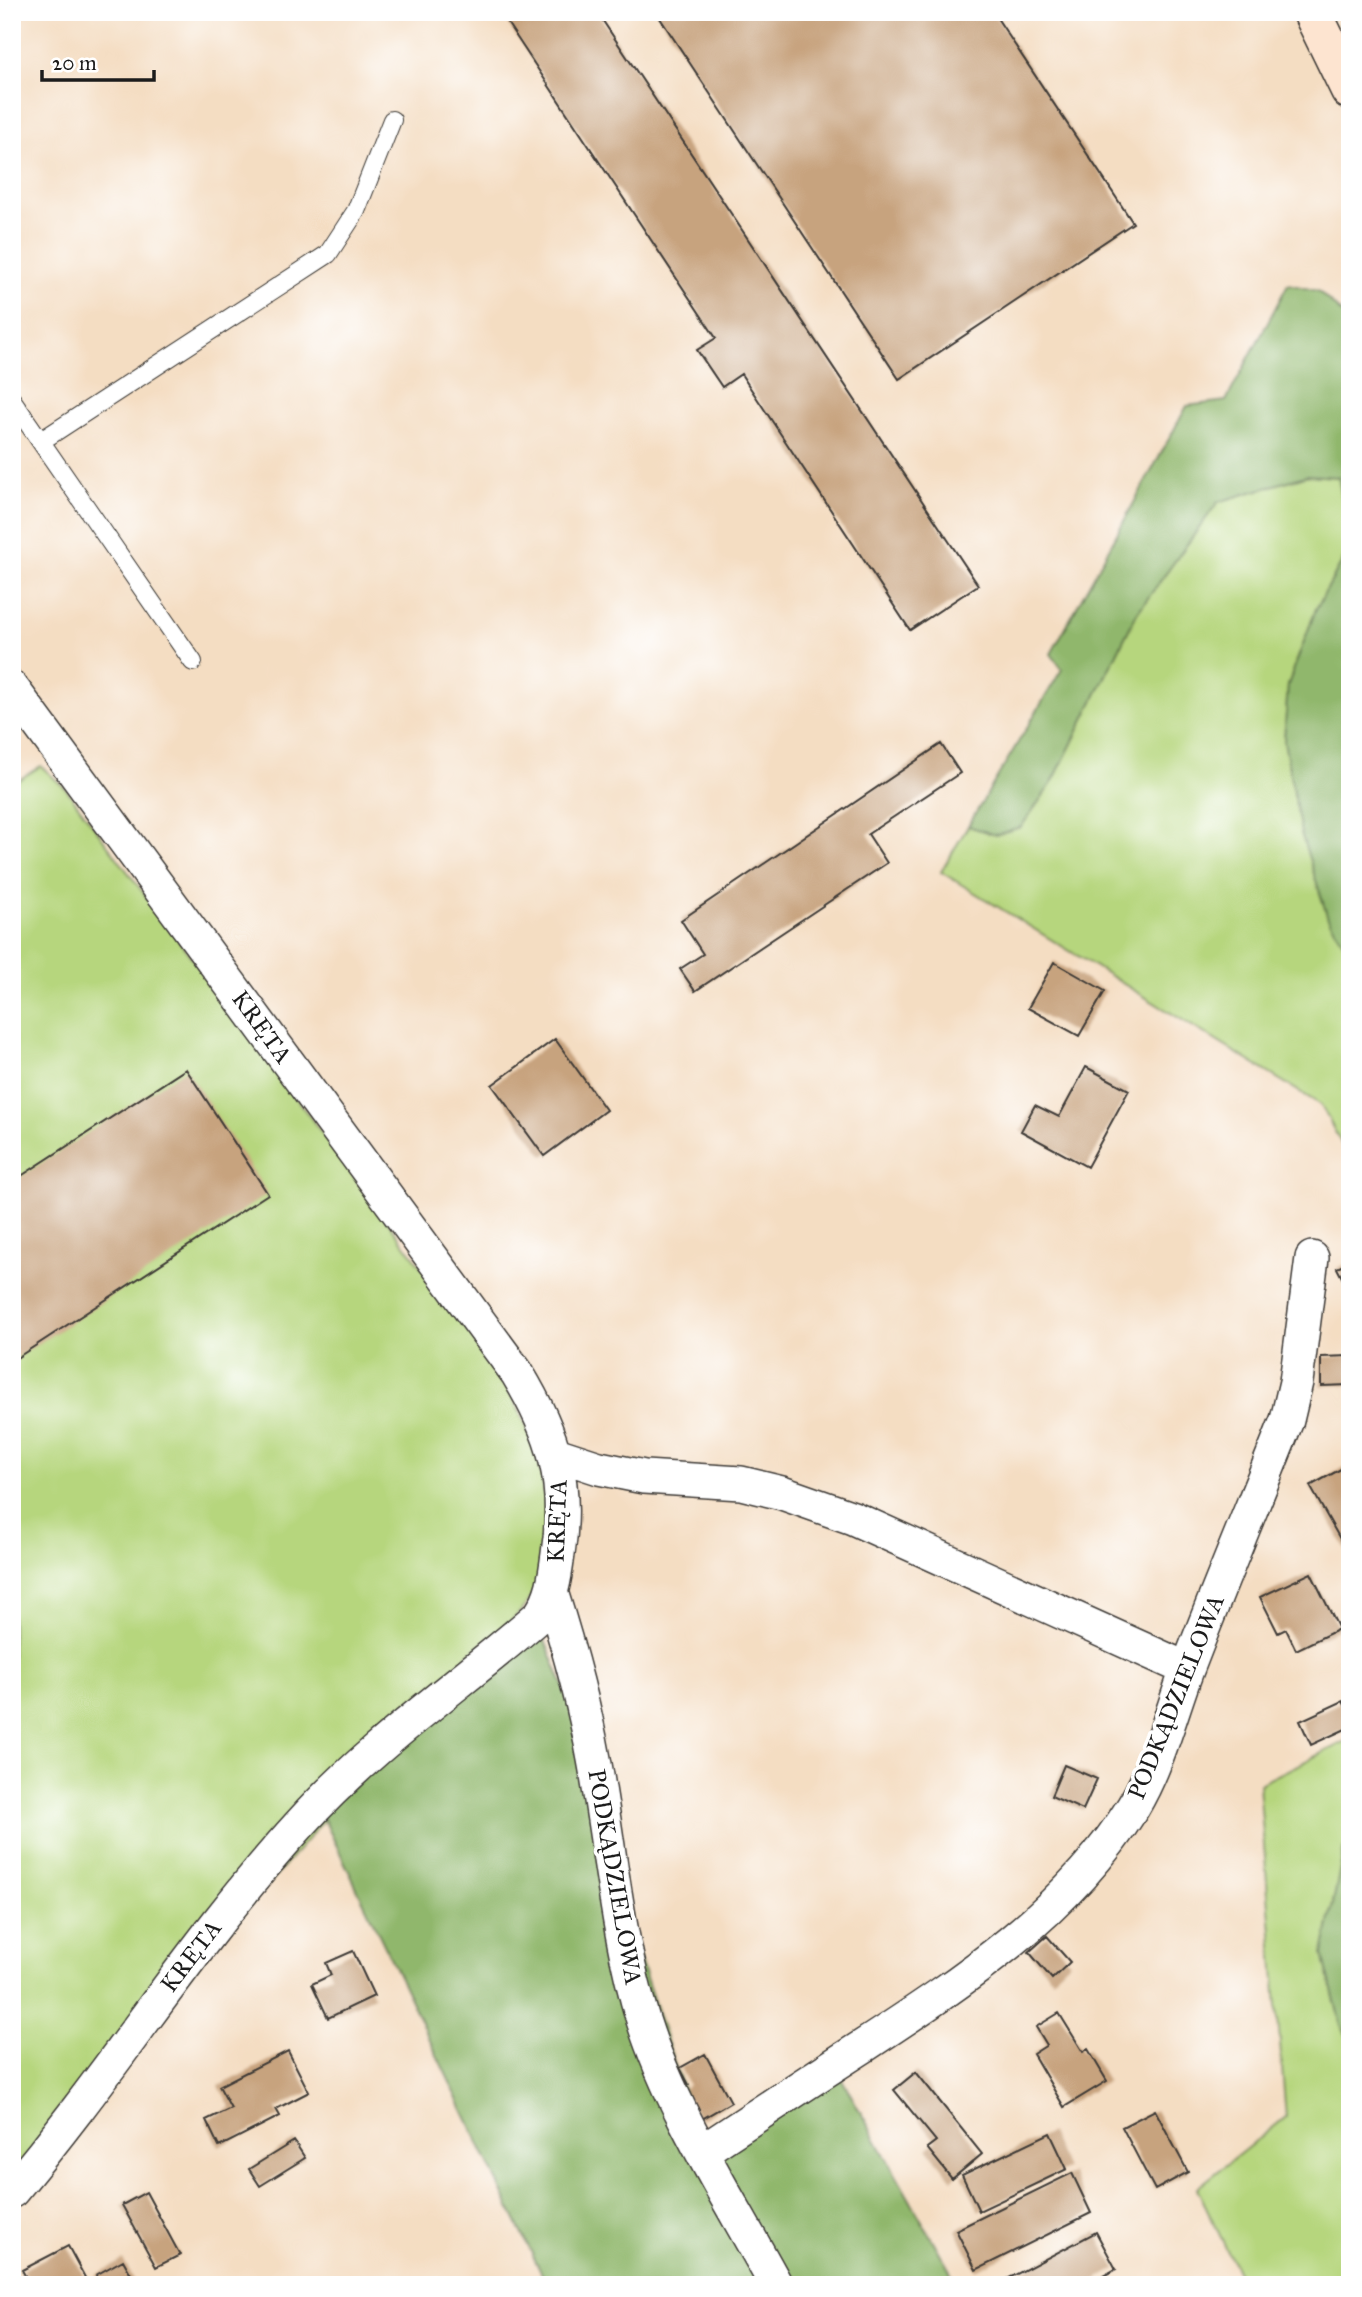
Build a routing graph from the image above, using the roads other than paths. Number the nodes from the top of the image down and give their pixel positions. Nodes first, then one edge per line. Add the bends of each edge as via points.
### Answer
1 (1312, 12) edge
2 (1350, 90) edge
3 (392, 120) dead end
4 (12, 400) edge
5 (41, 441) junction
6 (193, 662) dead end
7 (12, 688) edge
8 (1312, 1258) dead end
9 (556, 1454) junction
10 (552, 1595) junction
11 (1187, 1669) junction
12 (703, 2151) junction
13 (12, 2191) edge
14 (776, 2285) edge

1 - 2 main road
3 - 5 lane via 356,211 328,254
4 - 5 lane
5 - 6 lane
7 - 9 street, KRĘTA via 517,1373 541,1412
8 - 11 street, PODKĄDZIELOWA via 1287,1420
9 - 10 street, KRĘTA via 563,1492
9 - 11 street via 645,1477 741,1483 782,1493 853,1518
10 - 12 street, PODKĄDZIELOWA via 577,1676 629,1969 643,2021
10 - 13 street, KRĘTA via 532,1622 392,1735 301,1822 218,1920
11 - 12 street, PODKĄDZIELOWA via 1135,1805 1091,1865 1051,1906 938,1998
12 - 14 street, PODKĄDZIELOWA

